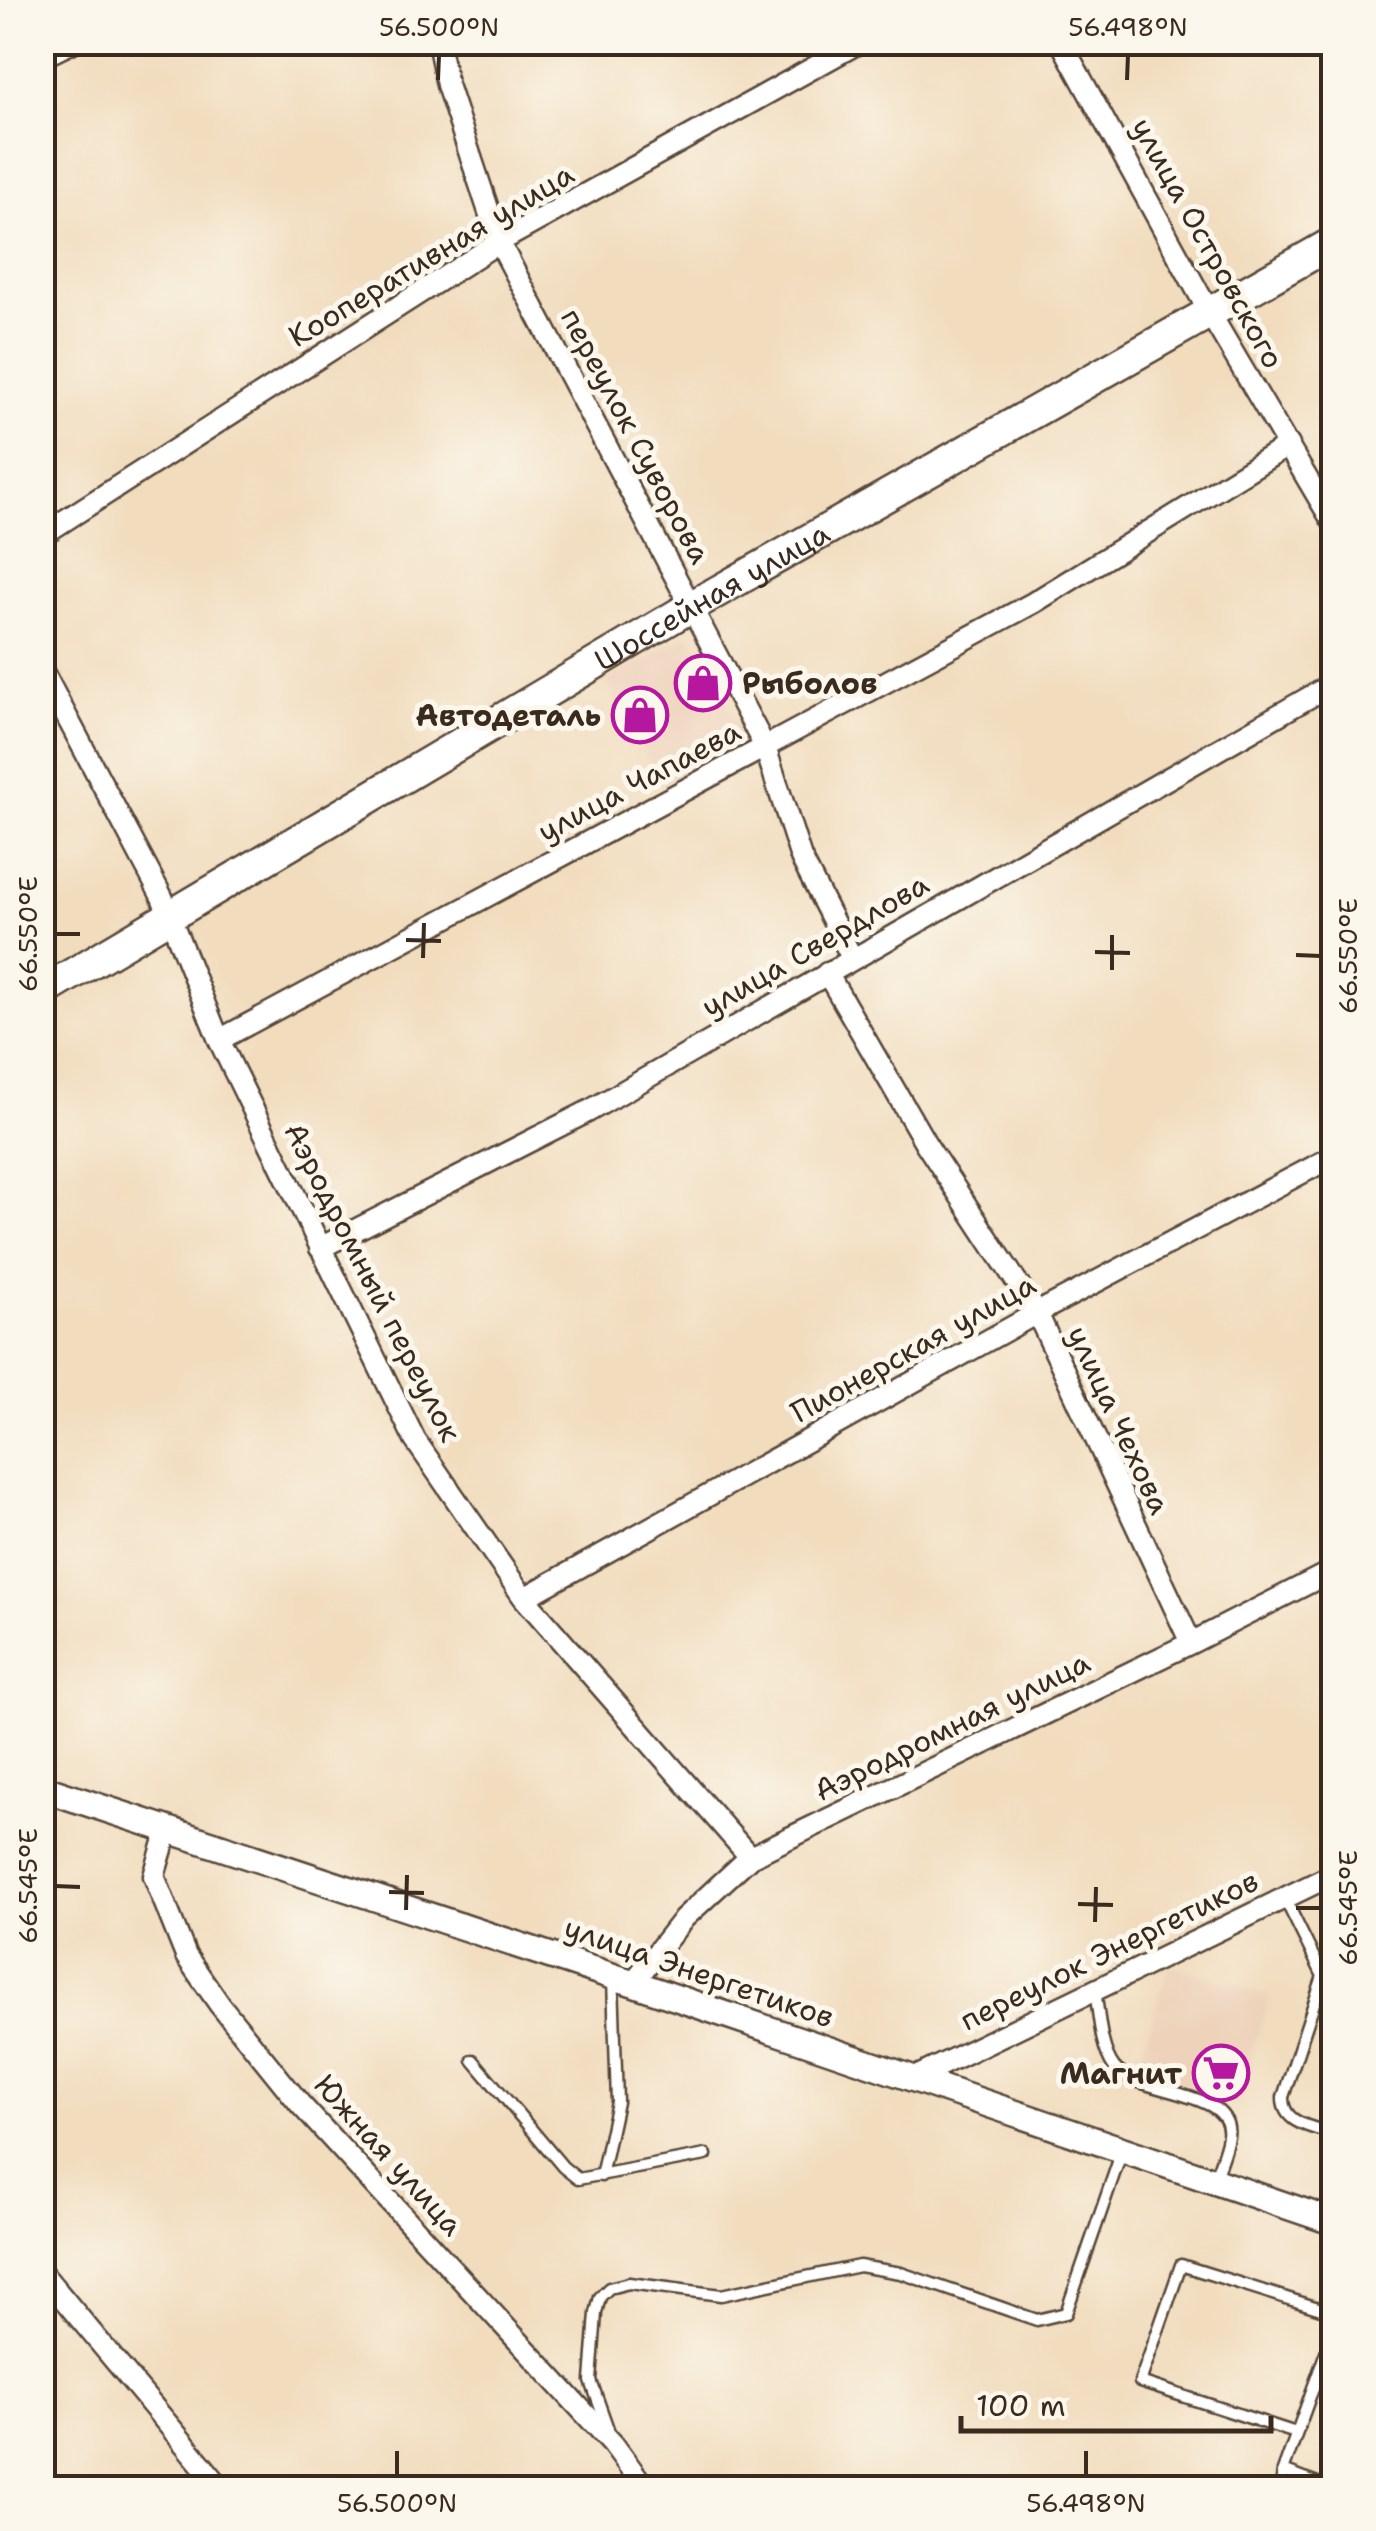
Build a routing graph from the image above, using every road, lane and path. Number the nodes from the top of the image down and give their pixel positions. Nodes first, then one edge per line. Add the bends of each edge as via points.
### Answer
1 (73, 42) edge
2 (438, 42) edge
3 (860, 42) edge
4 (1062, 42) edge
5 (42, 57) edge
6 (499, 242) junction
7 (1334, 242) edge
8 (1209, 312) junction
9 (1290, 444) junction
10 (1334, 524) edge
11 (42, 535) edge
12 (692, 606) junction
13 (42, 670) edge
14 (1334, 683) edge
15 (765, 748) junction
16 (168, 919) junction
17 (852, 958) junction
18 (826, 972) junction
19 (42, 992) edge
20 (220, 1040) junction
21 (1334, 1156) edge
22 (320, 1248) junction
23 (1036, 1314) junction
24 (1334, 1570) edge
25 (524, 1598) junction
26 (1191, 1643) junction
27 (42, 1788) edge
28 (168, 1830) junction
29 (750, 1857) junction
30 (1334, 1874) edge
31 (1285, 1898) junction
32 (1334, 1964) edge
33 (1323, 1976) junction
34 (623, 1979) junction
35 (1095, 1990) junction
36 (473, 2060) dead end
37 (910, 2080) junction
38 (1334, 2134) edge
39 (1122, 2151) junction
40 (706, 2155) dead end
41 (601, 2176) junction
42 (1213, 2182) junction
43 (1334, 2222) edge
44 (42, 2273) edge
45 (1334, 2312) edge
46 (1334, 2330) edge
47 (1330, 2348) edge
48 (1296, 2434) junction
49 (613, 2444) junction
50 (1283, 2471) junction
51 (636, 2486) edge
52 (221, 2488) edge
53 (1281, 2488) edge
54 (1328, 2488) edge

1 - 5 street
2 - 6 street, переулок Суворова
3 - 6 street, Кооперативная улица
4 - 8 street, улица Островского
6 - 11 street, Кооперативная улица
6 - 12 street, переулок Суворова
7 - 8 main road, Шоссейная улица
8 - 9 street, улица Островского
8 - 12 main road, Шоссейная улица
9 - 10 street, улица Островского
9 - 15 street, улица Чапаева via 1033,602
12 - 15 street, переулок Суворова
12 - 16 main road, Шоссейная улица
13 - 16 street, Аэродромный переулок
14 - 17 street, улица Свердлова
15 - 17 street, переулок Суворова via 801,858
15 - 20 street, улица Чапаева
16 - 19 main road, Шоссейная улица
16 - 20 street, Аэродромный переулок
17 - 18 street, улица Свердлова
18 - 22 street, улица Свердлова via 589,1111
18 - 23 street, улица Чехова
20 - 22 street, Аэродромный переулок
21 - 23 street, Пионерская улица
22 - 25 street, Аэродромный переулок via 416,1440
23 - 25 street, Пионерская улица
23 - 26 street, улица Чехова
24 - 26 street, Аэродромная улица
25 - 29 street, Аэродромный переулок
26 - 29 street, Аэродромная улица
27 - 28 street, улица Энергетиков
28 - 34 street, улица Энергетиков
28 - 49 street, Южная улица via 154,1876 186,1956 220,2005 300,2104
29 - 34 street, Аэродромная улица
30 - 31 street, переулок Энергетиков
31 - 33 lane
31 - 35 street, переулок Энергетиков
32 - 33 lane
33 - 38 lane via 1282,2108 1297,2122
34 - 37 street, улица Энергетиков
34 - 41 lane via 617,2102
35 - 37 street, переулок Энергетиков
35 - 42 lane via 1113,2066 1210,2104 1226,2121 1229,2133
36 - 41 lane via 570,2175
37 - 39 street, улица Энергетиков
39 - 42 street, улица Энергетиков
39 - 49 lane via 1066,2313 1036,2320 901,2273 859,2266 721,2295 630,2283 609,2288 596,2313 591,2381
40 - 41 lane
42 - 43 street, улица Энергетиков
44 - 52 street
45 - 48 lane via 1181,2265 1140,2382
46 - 47 lane
47 - 48 lane
48 - 50 lane
49 - 51 street, Южная улица
50 - 53 lane
50 - 54 lane

